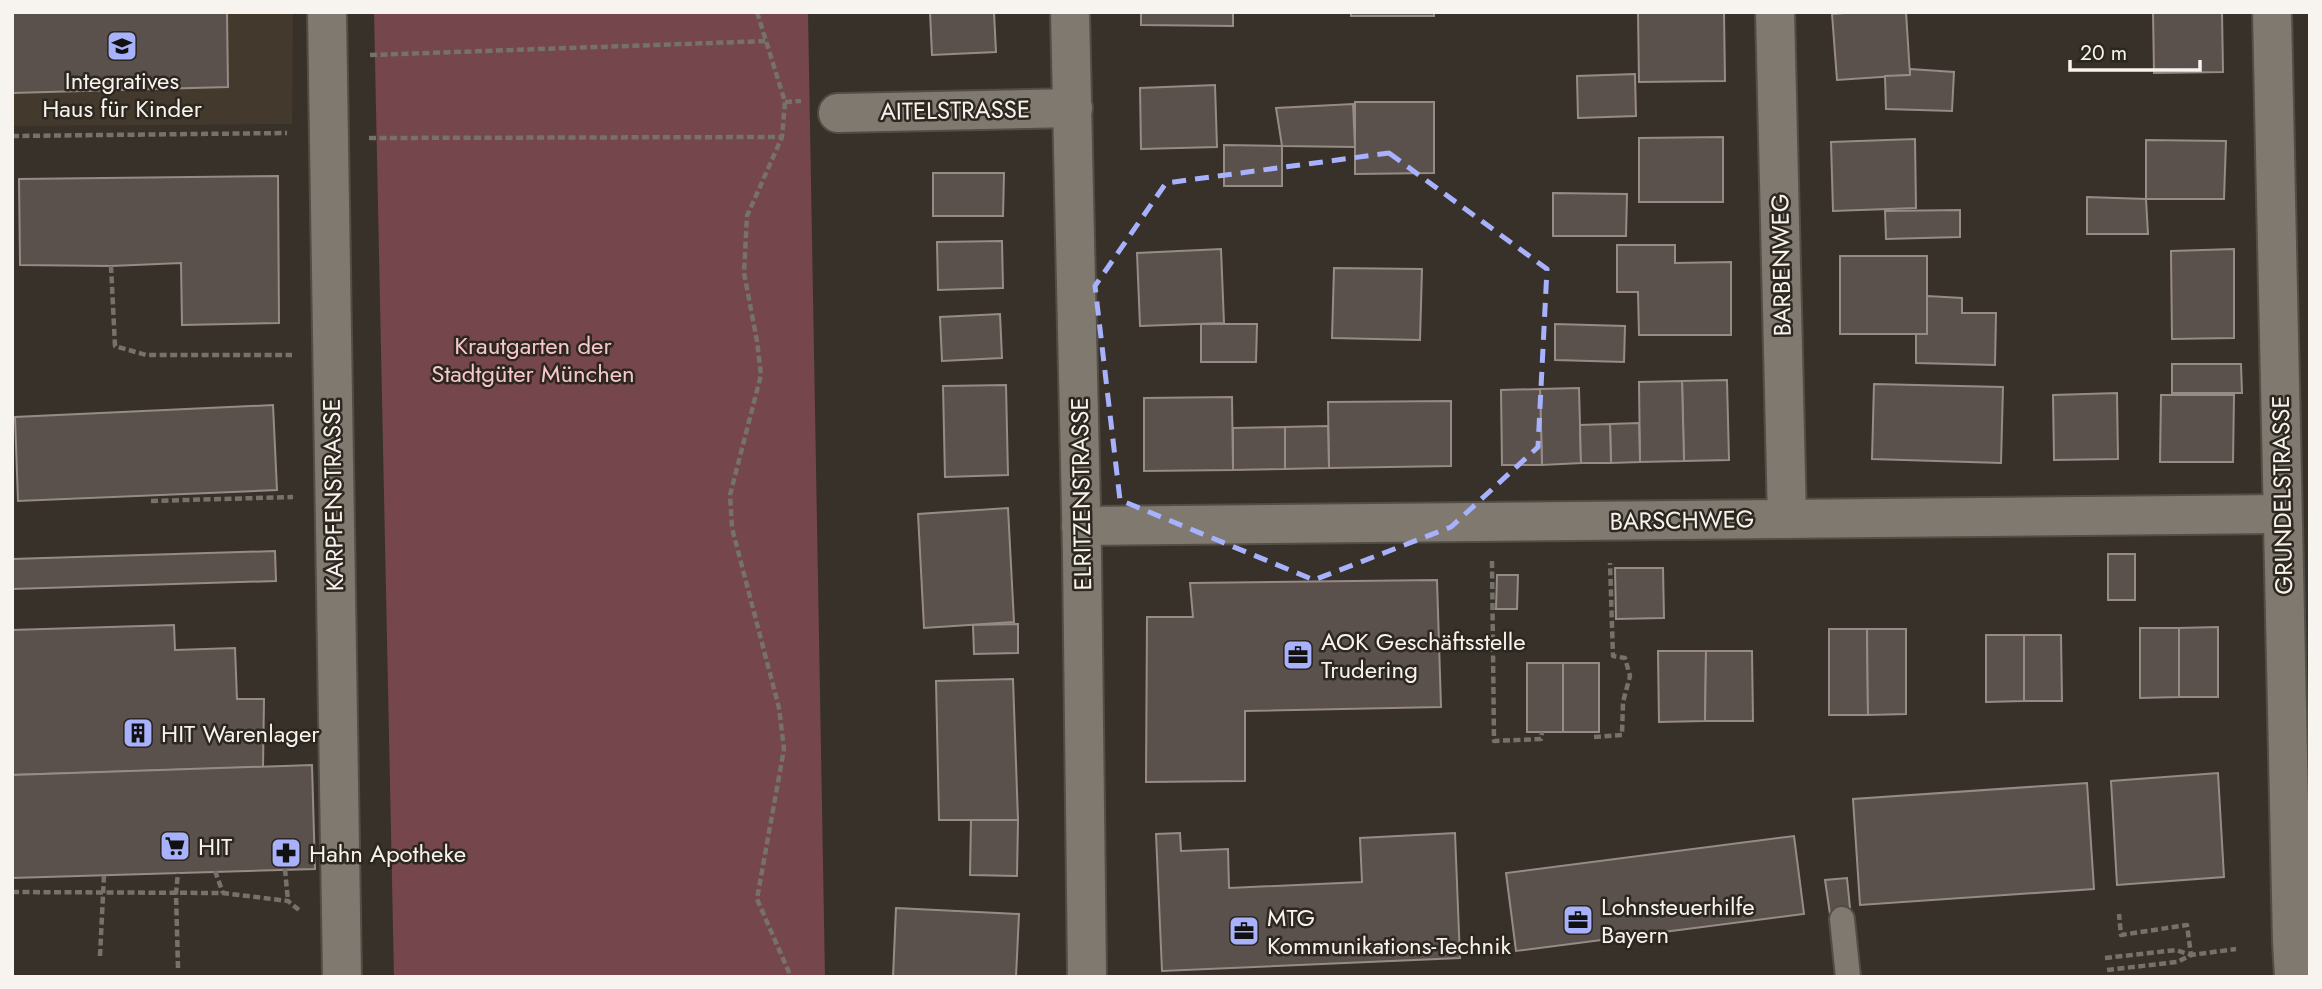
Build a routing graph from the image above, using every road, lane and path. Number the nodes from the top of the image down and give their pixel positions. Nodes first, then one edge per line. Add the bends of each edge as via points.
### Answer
1 (327, 12) edge
2 (757, 12) edge
3 (1070, 12) edge
4 (1775, 12) edge
5 (2272, 12) edge
6 (768, 41) junction
7 (364, 55) dead end
8 (1073, 108) junction
9 (838, 113) dead end
10 (288, 133) dead end
11 (12, 136) edge
12 (782, 136) junction
13 (365, 138) dead end
14 (111, 266) dead end
15 (297, 355) dead end
16 (301, 497) dead end
17 (151, 501) dead end
18 (2282, 514) junction
19 (1787, 519) junction
20 (1081, 526) junction
21 (1610, 558) dead end
22 (1492, 560) dead end
23 (1542, 732) dead end
24 (1594, 737) dead end
25 (285, 869) dead end
26 (215, 871) dead end
27 (178, 873) dead end
28 (104, 875) dead end
29 (12, 892) edge
30 (103, 892) junction
31 (176, 892) junction
32 (223, 893) junction
33 (288, 901) junction
34 (302, 912) dead end
35 (2119, 914) dead end
36 (1842, 919) dead end
37 (2236, 949) dead end
38 (2192, 955) junction
39 (100, 956) dead end
40 (2105, 958) dead end
41 (178, 968) dead end
42 (2107, 970) dead end
43 (342, 977) edge
44 (791, 977) edge
45 (1087, 977) edge
46 (1848, 977) edge
47 (2294, 977) edge

1 - 43 street, KARPFENSTRASSE
2 - 6 path
3 - 8 street, ELRITZENSTRASSE
4 - 19 street, BARBENWEG
5 - 18 street, GRUNDELSTRASSE
6 - 7 path
6 - 12 path via 785,102
8 - 9 street, AITELSTRASSE
8 - 20 street, ELRITZENSTRASSE
10 - 11 path
12 - 13 path
12 - 44 path via 747,216 744,274 761,375 730,495 732,528 779,708 784,749 757,899
14 - 15 path via 115,346 146,355
16 - 17 path
18 - 19 street, BARSCHWEG
18 - 47 street, GRUNDELSTRASSE
19 - 20 street, BARSCHWEG
20 - 45 street, ELRITZENSTRASSE
21 - 24 path via 1614,656 1625,658 1630,676 1622,735
22 - 23 path via 1494,741 1541,739
25 - 33 path
26 - 32 path
27 - 31 path
28 - 30 path
29 - 30 path
30 - 31 path
30 - 39 path
31 - 32 path
31 - 41 path
32 - 33 path
33 - 34 path
35 - 38 path via 2121,935 2187,925
36 - 46 lane
37 - 38 path
38 - 40 path via 2176,950
38 - 42 path via 2177,962

